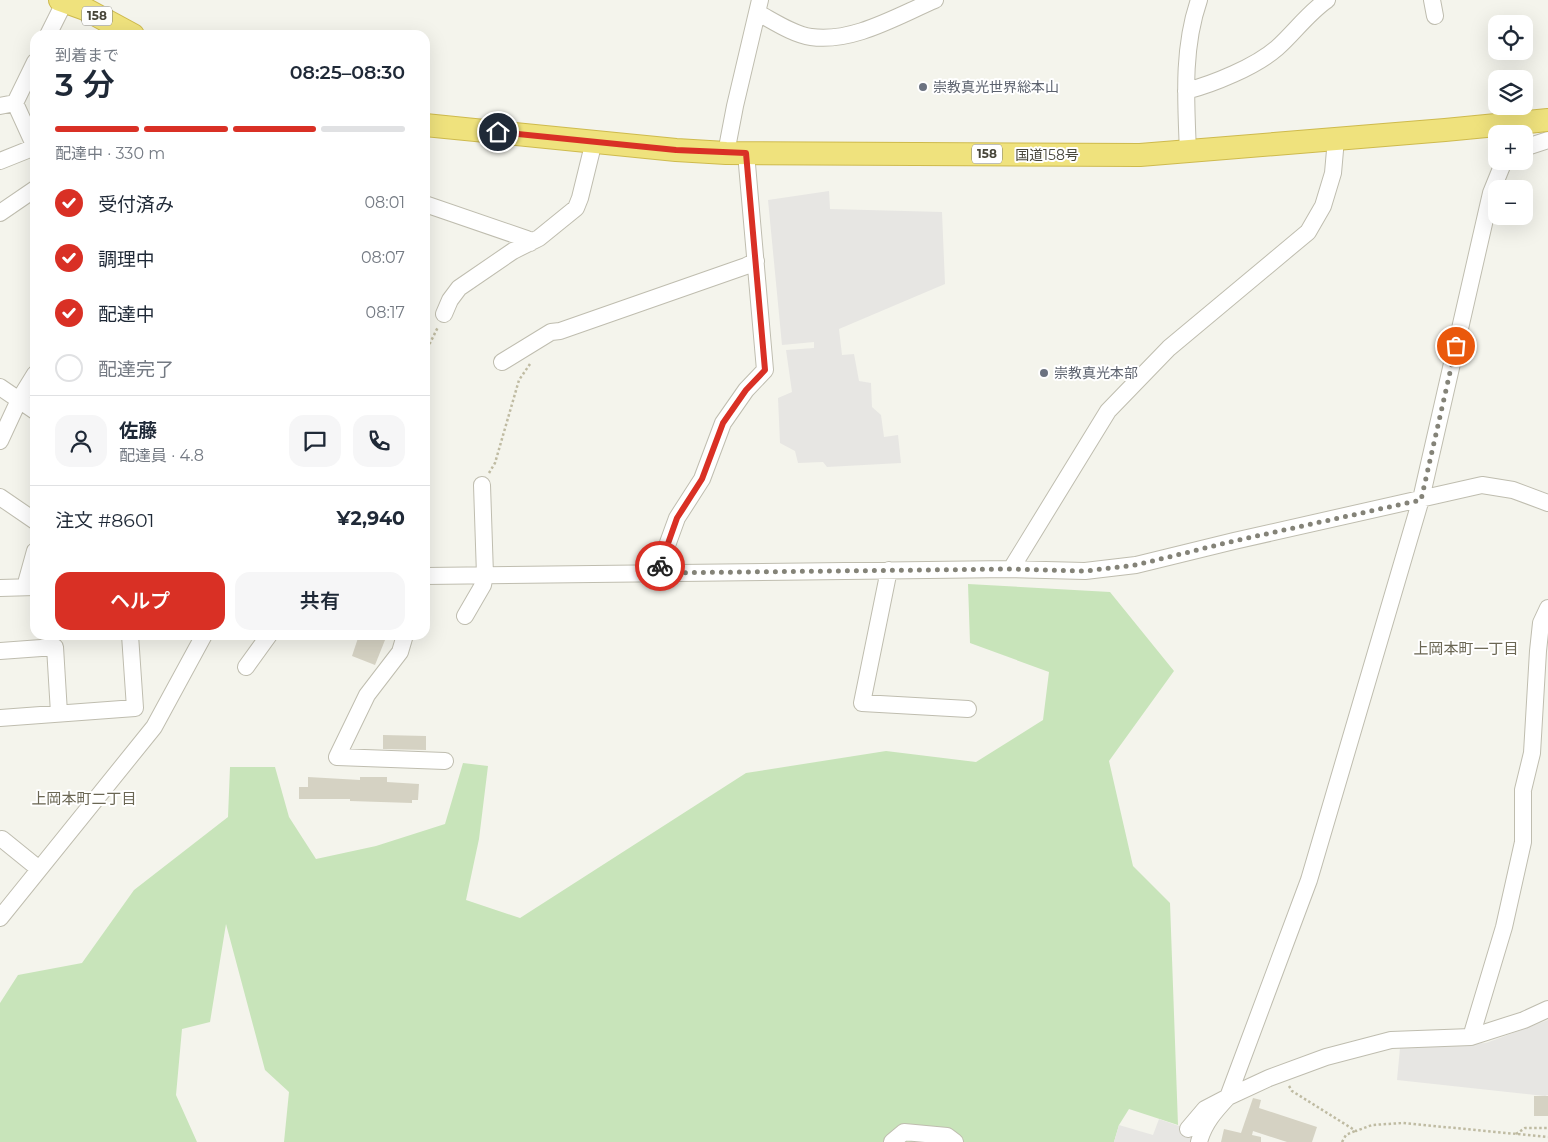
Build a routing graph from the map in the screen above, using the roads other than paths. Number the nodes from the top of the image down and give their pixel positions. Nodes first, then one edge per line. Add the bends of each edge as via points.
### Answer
1 (935, 0) edge
2 (1199, 0) edge
3 (1327, 0) edge
4 (62, 1) edge
5 (759, 7) edge
6 (50, 30) edge
7 (124, 30) edge
8 (30, 70) edge
9 (1186, 91) junction
10 (8, 104) edge
11 (1548, 120) edge
12 (430, 126) edge
13 (30, 139) edge
14 (1336, 139) junction
15 (1548, 140) edge
16 (594, 142) junction
17 (1533, 145) edge
18 (30, 149) edge
19 (1188, 152) junction
20 (736, 153) junction
21 (0, 161) edge
22 (1500, 170) edge
23 (30, 192) edge
24 (430, 206) edge
25 (0, 213) edge
26 (530, 243) junction
27 (756, 261) junction
28 (444, 314) road end
29 (502, 362) dead end
30 (30, 382) edge
31 (0, 387) edge
32 (19, 400) junction
33 (30, 408) edge
34 (0, 441) edge
35 (482, 485) road end
36 (0, 497) edge
37 (1421, 500) junction
38 (1548, 503) edge
39 (30, 518) edge
40 (1011, 569) junction
41 (889, 570) junction
42 (657, 573) junction
43 (485, 575) junction
44 (430, 576) edge
45 (30, 587) edge
46 (0, 588) edge
47 (1548, 608) edge
48 (465, 616) dead end
49 (130, 640) edge
50 (201, 640) edge
51 (264, 640) edge
52 (404, 640) edge
53 (0, 651) edge
54 (246, 666) dead end
55 (968, 709) dead end
56 (59, 713) junction
57 (0, 718) edge
58 (444, 762) dead end
59 (2, 839) dead end
60 (39, 869) junction
61 (0, 918) edge
62 (1548, 1010) edge
63 (1471, 1037) junction
64 (1228, 1097) junction
65 (1188, 1129) dead end
66 (892, 1142) edge
67 (956, 1142) edge
68 (1199, 1142) edge

1 - 5 street via 871,28 845,35 810,37 791,30
2 - 9 street via 1188,42
3 - 9 street via 1275,50 1230,75
4 - 6 street
4 - 7 highway, 158 via 85,9
5 - 20 street via 734,106
8 - 10 street
9 - 19 street
10 - 13 street
11 - 14 highway, 国道158号 / 158
12 - 16 highway, 国道158号 / 158
14 - 19 highway, 国道158号 / 158
14 - 40 street via 1332,173 1323,206 1308,232 1169,348 1108,411
15 - 17 street
16 - 20 highway, 国道158号 / 158
16 - 26 street via 576,208
18 - 21 street
19 - 20 highway, 国道158号 / 158 via 1140,155
20 - 27 street
22 - 37 street via 1491,193
23 - 25 street
24 - 26 street
26 - 28 street via 459,288
27 - 29 street via 552,332
27 - 42 street via 765,370 723,423 702,479 677,518
30 - 32 street
31 - 32 street
32 - 33 street
32 - 34 street
35 - 43 street
36 - 39 street
37 - 38 street via 1482,485 1513,490
37 - 40 street via 1136,565 1085,571
37 - 64 street via 1309,880
40 - 41 street
41 - 42 street
41 - 55 street via 862,703
42 - 43 street
43 - 44 street
43 - 48 street via 483,586
45 - 46 street
47 - 63 street via 1541,623 1532,753 1523,790 1523,842 1504,927
49 - 56 street via 135,708
50 - 60 street via 154,727
51 - 54 street
52 - 58 street via 400,652 367,695 337,757
53 - 56 street via 55,647
56 - 57 street
59 - 60 street
60 - 61 street
62 - 63 street
63 - 64 street via 1391,1040 1326,1057
64 - 65 street via 1205,1109
64 - 68 street via 1211,1114
66 - 67 street via 904,1132 947,1136

